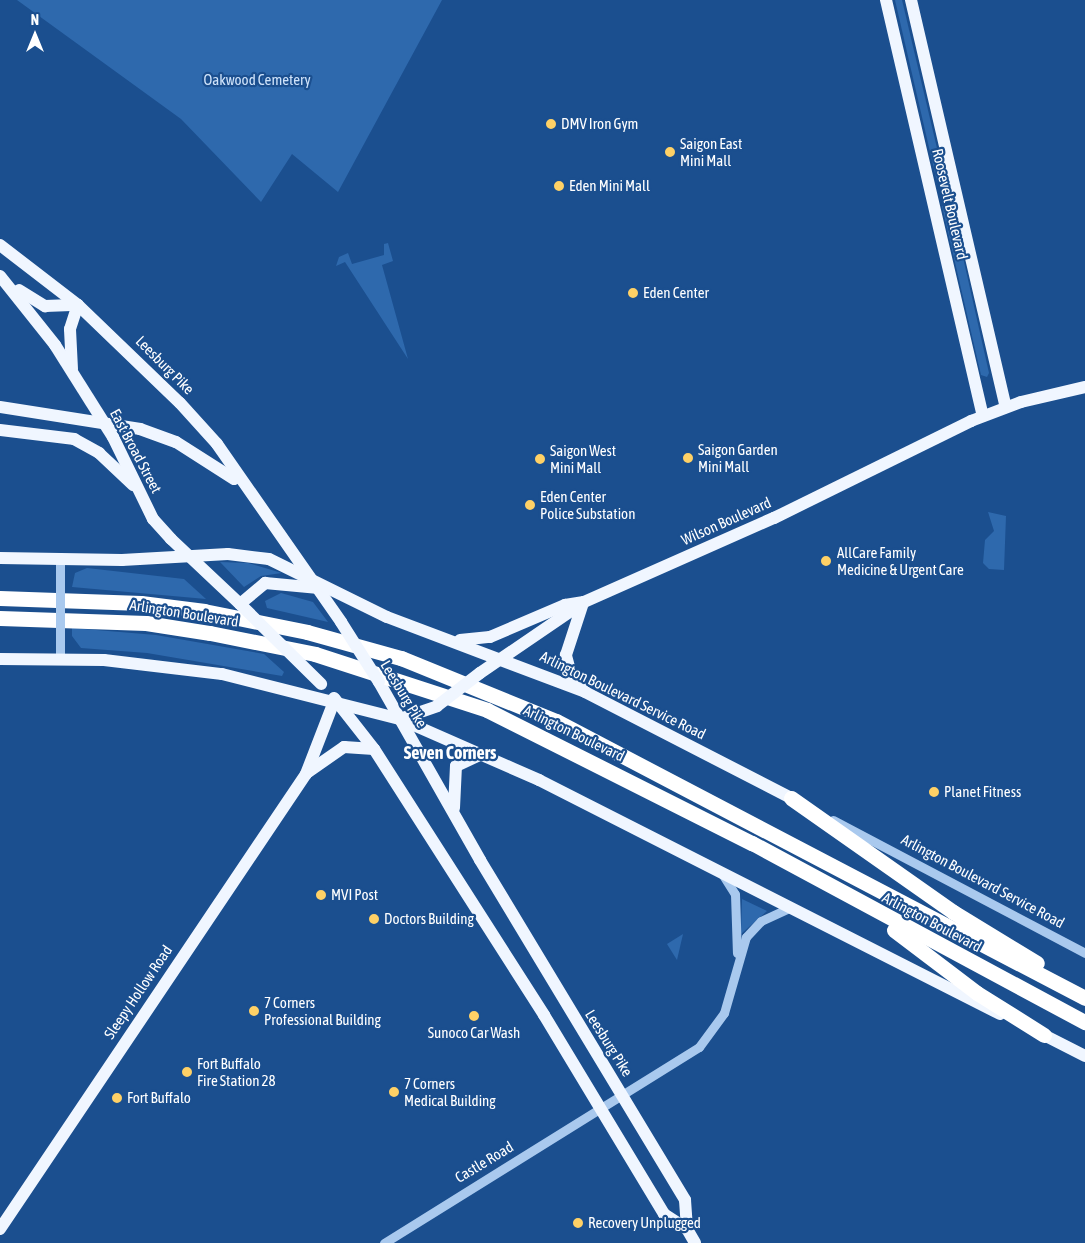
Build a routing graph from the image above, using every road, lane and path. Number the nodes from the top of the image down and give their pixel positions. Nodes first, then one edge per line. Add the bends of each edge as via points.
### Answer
1 (886, 0) edge
2 (911, 0) edge
3 (0, 245) edge
4 (0, 276) edge
5 (78, 305) junction
6 (72, 374) junction
7 (1085, 388) edge
8 (1006, 407) junction
9 (0, 408) edge
10 (984, 416) junction
11 (102, 420) junction
12 (0, 430) edge
13 (243, 488) junction
14 (138, 491) junction
15 (190, 556) junction
16 (60, 557) junction
17 (0, 558) edge
18 (321, 588) junction
19 (0, 598) edge
20 (584, 602) junction
21 (240, 604) junction
22 (0, 618) edge
23 (447, 640) junction
24 (501, 657) junction
25 (0, 659) edge
26 (60, 659) junction
27 (585, 692) junction
28 (334, 699) junction
29 (400, 718) junction
30 (374, 749) junction
31 (482, 754) junction
32 (306, 774) junction
33 (791, 798) junction
34 (455, 813) junction
35 (721, 872) junction
36 (859, 904) junction
37 (791, 907) junction
38 (1085, 953) edge
39 (736, 957) junction
40 (1085, 992) edge
41 (1085, 998) edge
42 (1085, 1022) edge
43 (1044, 1035) junction
44 (1085, 1056) edge
45 (622, 1095) junction
46 (600, 1108) junction
47 (0, 1229) edge
48 (687, 1229) junction
49 (384, 1243) edge
50 (695, 1243) edge

1 - 10 main road, Roosevelt Boulevard
2 - 8 main road, Roosevelt Boulevard
3 - 5 main road, Leesburg Pike
4 - 5 main road via 44,306
4 - 6 main road, East Broad Street
5 - 6 main road via 70,329
5 - 13 main road, Leesburg Pike via 180,403 217,444
6 - 11 main road, East Broad Street
7 - 8 main road, Wilson Boulevard
8 - 10 main road, Wilson Boulevard
9 - 11 main road
10 - 20 main road, Wilson Boulevard via 774,518
11 - 13 main road via 176,442
11 - 14 main road, East Broad Street
12 - 14 main road via 74,439 99,453
13 - 18 main road, Leesburg Pike
14 - 15 main road, East Broad Street via 153,518
15 - 16 main road, Arlington Boulevard Service Road
15 - 18 main road, Arlington Boulevard Service Road via 228,554 269,559
15 - 21 main road, East Broad Street
16 - 17 main road, Arlington Boulevard Service Road
16 - 26 street, bridge
18 - 21 main road via 265,583
18 - 23 main road, Arlington Boulevard Service Road
18 - 29 main road, Leesburg Pike, bridge
19 - 41 highway, Arlington Boulevard via 141,603 204,611 307,632 401,658 556,721
20 - 23 main road via 565,605 490,637
20 - 24 main road, Wilson Boulevard
20 - 27 main road via 566,655 572,678
21 - 28 main road, Leesburg Pike, bridge
22 - 36 highway, Arlington Boulevard via 146,623 315,654 407,682 487,710 564,746
23 - 24 main road, Arlington Boulevard Service Road
24 - 27 main road, Arlington Boulevard Service Road
24 - 29 main road, Wilson Boulevard, bridge via 437,706
25 - 26 main road
26 - 28 main road via 222,674
27 - 33 main road, Arlington Boulevard Service Road
28 - 29 main road
28 - 30 main road, Leesburg Pike
28 - 32 main road, Sleepy Hollow Road via 329,723
29 - 31 main road
29 - 34 main road, Leesburg Pike
30 - 32 main road, Sleepy Hollow Road via 344,747
30 - 46 main road, Leesburg Pike
31 - 34 main road via 460,760 452,772
31 - 35 main road
32 - 47 main road, Sleepy Hollow Road
33 - 38 street, Arlington Boulevard Service Road
33 - 40 highway via 953,912
34 - 45 main road, Leesburg Pike
35 - 37 main road
35 - 39 street via 735,894
36 - 42 highway, Arlington Boulevard
36 - 43 highway via 977,993
37 - 39 street via 762,921 746,937
37 - 43 main road
39 - 45 street, Castle Road via 724,1013 714,1032 683,1058
43 - 44 main road
45 - 46 street, Castle Road
45 - 48 main road, Leesburg Pike via 685,1200
46 - 48 main road, Leesburg Pike via 664,1214
46 - 49 street, Castle Road
48 - 50 main road, Leesburg Pike

